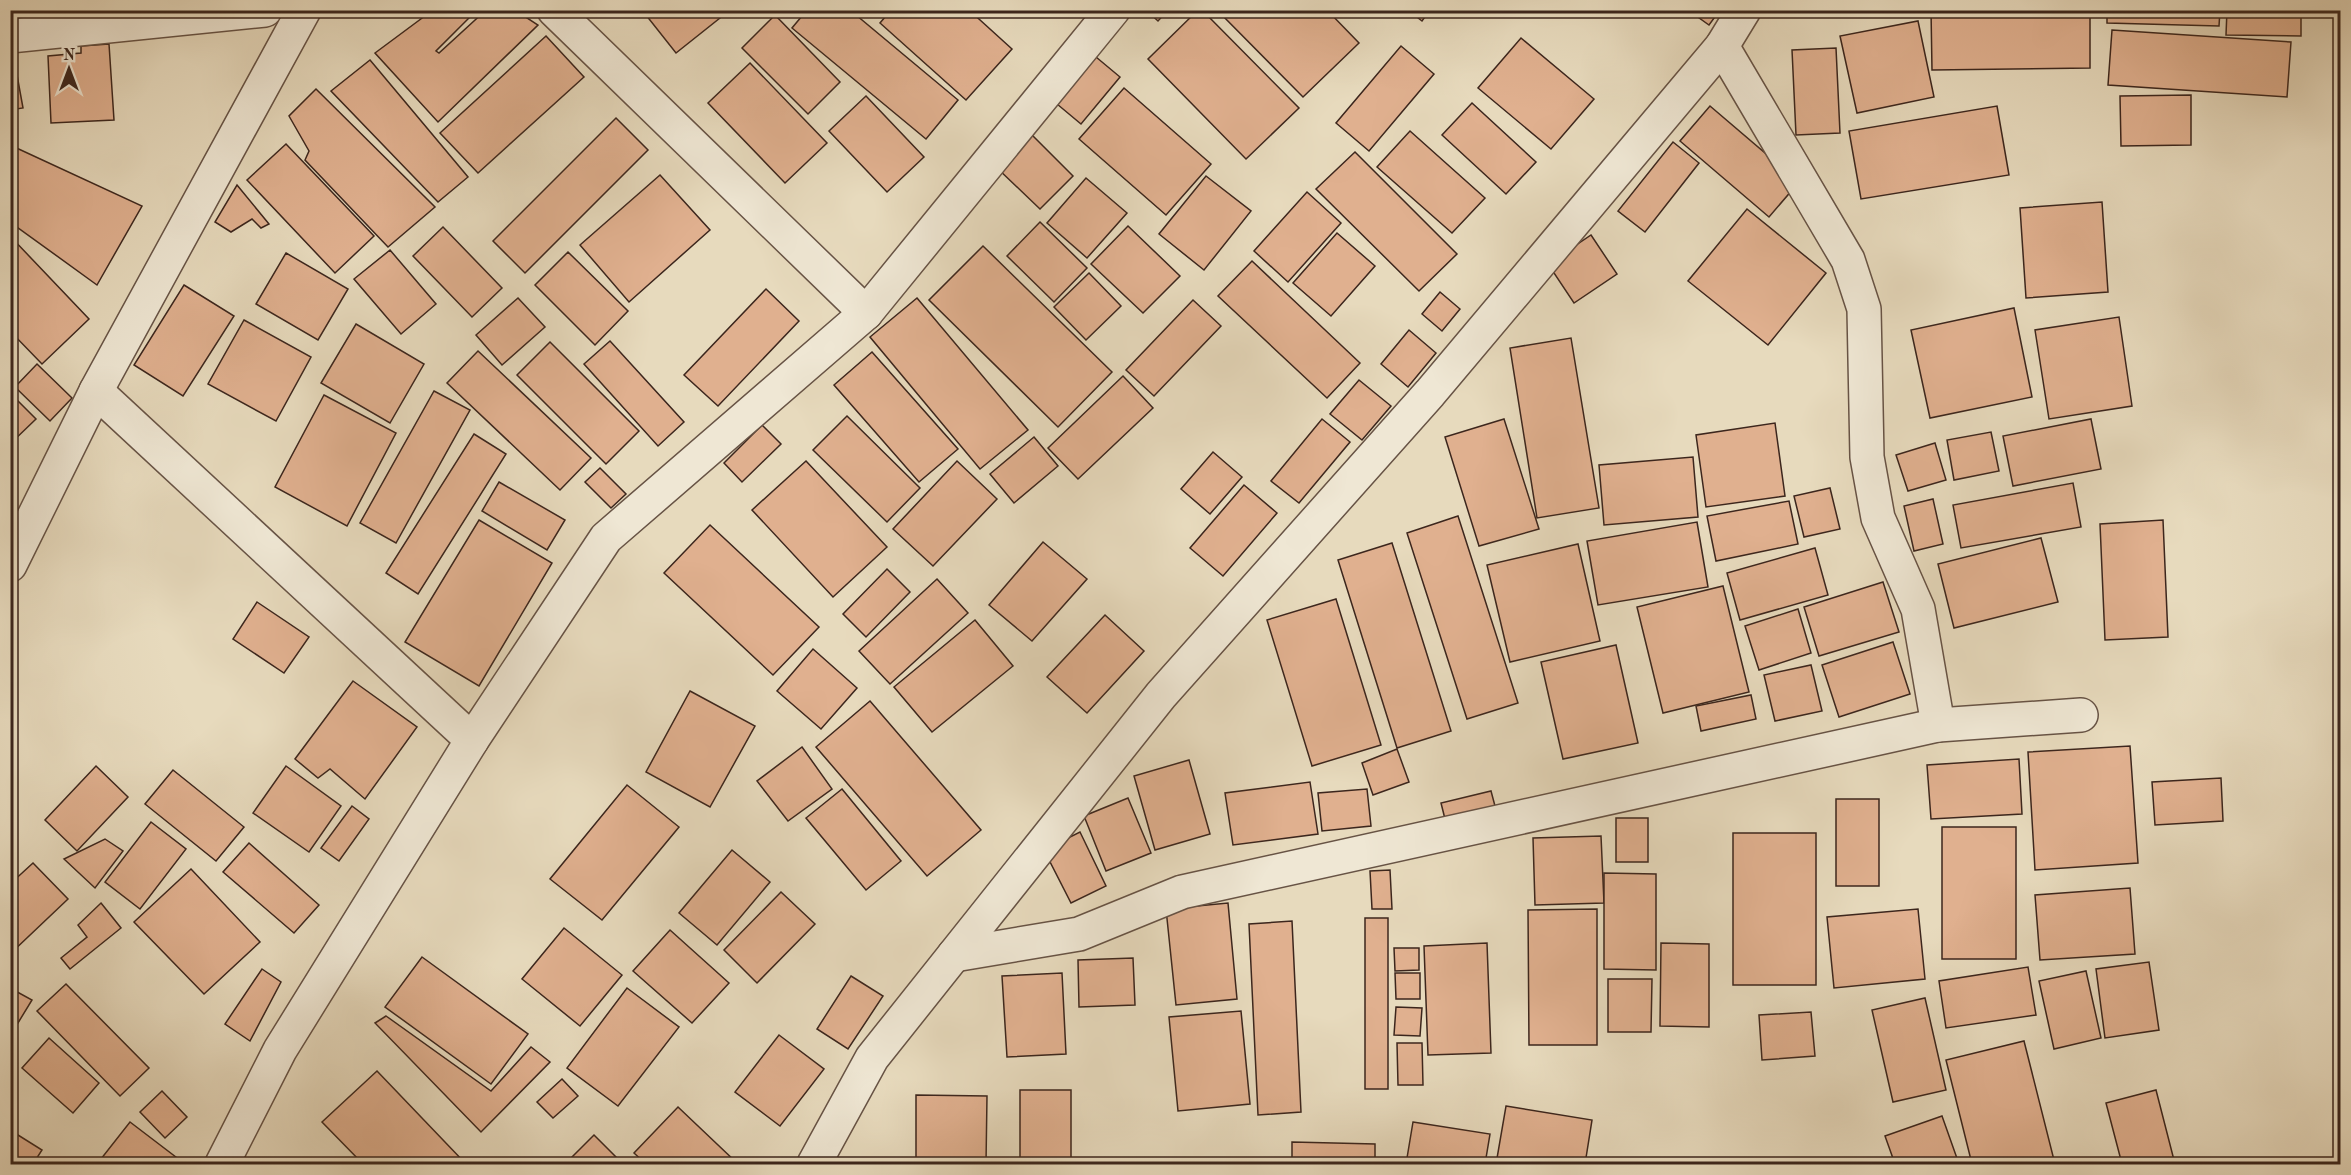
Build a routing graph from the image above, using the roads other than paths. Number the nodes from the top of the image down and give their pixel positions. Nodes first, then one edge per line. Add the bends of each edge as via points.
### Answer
1 (265, 10) edge
2 (304, 10) edge
3 (554, 10) edge
4 (1113, 10) edge
5 (1744, 10) edge
6 (10, 36) edge
7 (1722, 46) junction
8 (866, 313) junction
9 (96, 391) junction
10 (10, 565) edge
11 (2080, 715) dead end
12 (1938, 725) junction
13 (472, 740) junction
14 (954, 955) junction
15 (222, 1164) edge
16 (814, 1164) edge

1 - 6 street
2 - 9 street
3 - 8 street
4 - 8 street
5 - 7 street
7 - 12 street via 1848,260 1858,289 1864,309 1867,457 1878,518 1918,609
7 - 14 street via 1430,393 1161,695
8 - 13 street via 606,538
9 - 10 street
9 - 13 street
11 - 12 street
12 - 14 street via 1182,892 1079,934
13 - 15 street via 280,1050
14 - 16 street via 872,1058

